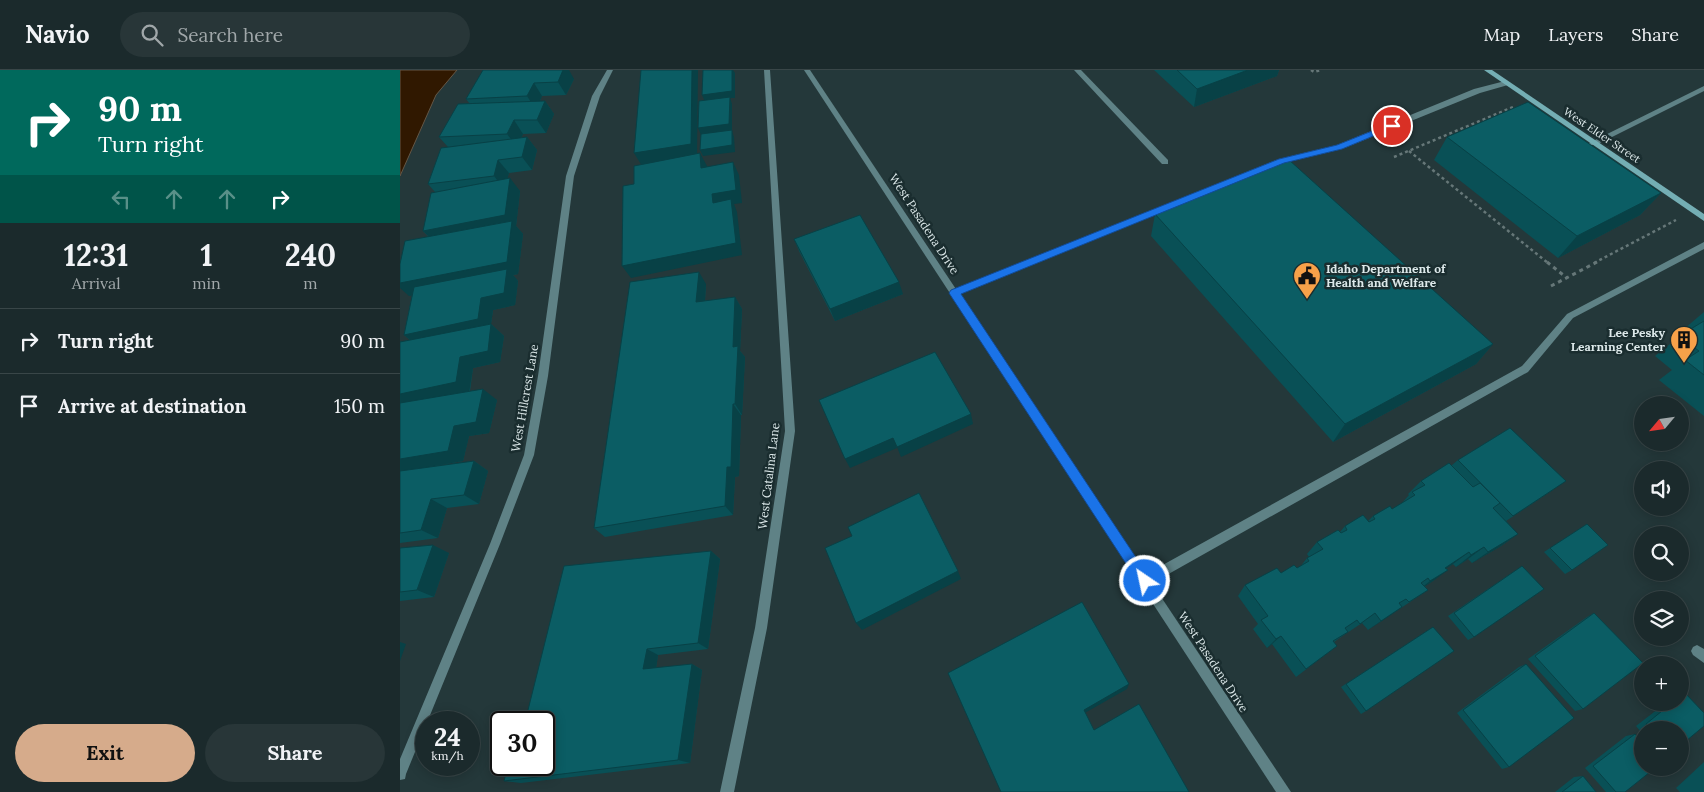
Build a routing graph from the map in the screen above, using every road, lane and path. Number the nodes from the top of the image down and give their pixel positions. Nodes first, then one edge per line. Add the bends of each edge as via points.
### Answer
1 (610, 70) edge
2 (767, 70) edge
3 (807, 70) edge
4 (1077, 70) edge
5 (1311, 70) edge
6 (1321, 70) edge
7 (1486, 70) edge
8 (1505, 83) junction
9 (1704, 88) edge
10 (1516, 106) edge
11 (1593, 143) junction
12 (1409, 151) junction
13 (1394, 158) dead end
14 (1165, 162) dead end
15 (1704, 218) edge
16 (1678, 219) dead end
17 (1704, 245) edge
18 (1567, 278) junction
19 (1551, 286) dead end
20 (954, 293) junction
21 (1145, 581) junction
22 (400, 774) edge
23 (727, 792) edge
24 (1284, 792) edge

1 - 22 street, West Hillcrest Lane via 596,96 570,176 529,454
2 - 23 street, West Catalina Lane via 790,431 761,628
3 - 20 street, West Pasadena Drive
4 - 14 street
5 - 6 path
7 - 8 street, West Elder Street
8 - 11 street, West Elder Street
8 - 20 street via 1477,91 1339,147 1282,161
9 - 11 street
10 - 12 path
11 - 15 street, West Elder Street
12 - 13 path
12 - 18 path
16 - 18 path
17 - 21 street via 1570,316 1525,369
18 - 19 path
20 - 21 street, West Pasadena Drive
21 - 24 street, West Pasadena Drive

